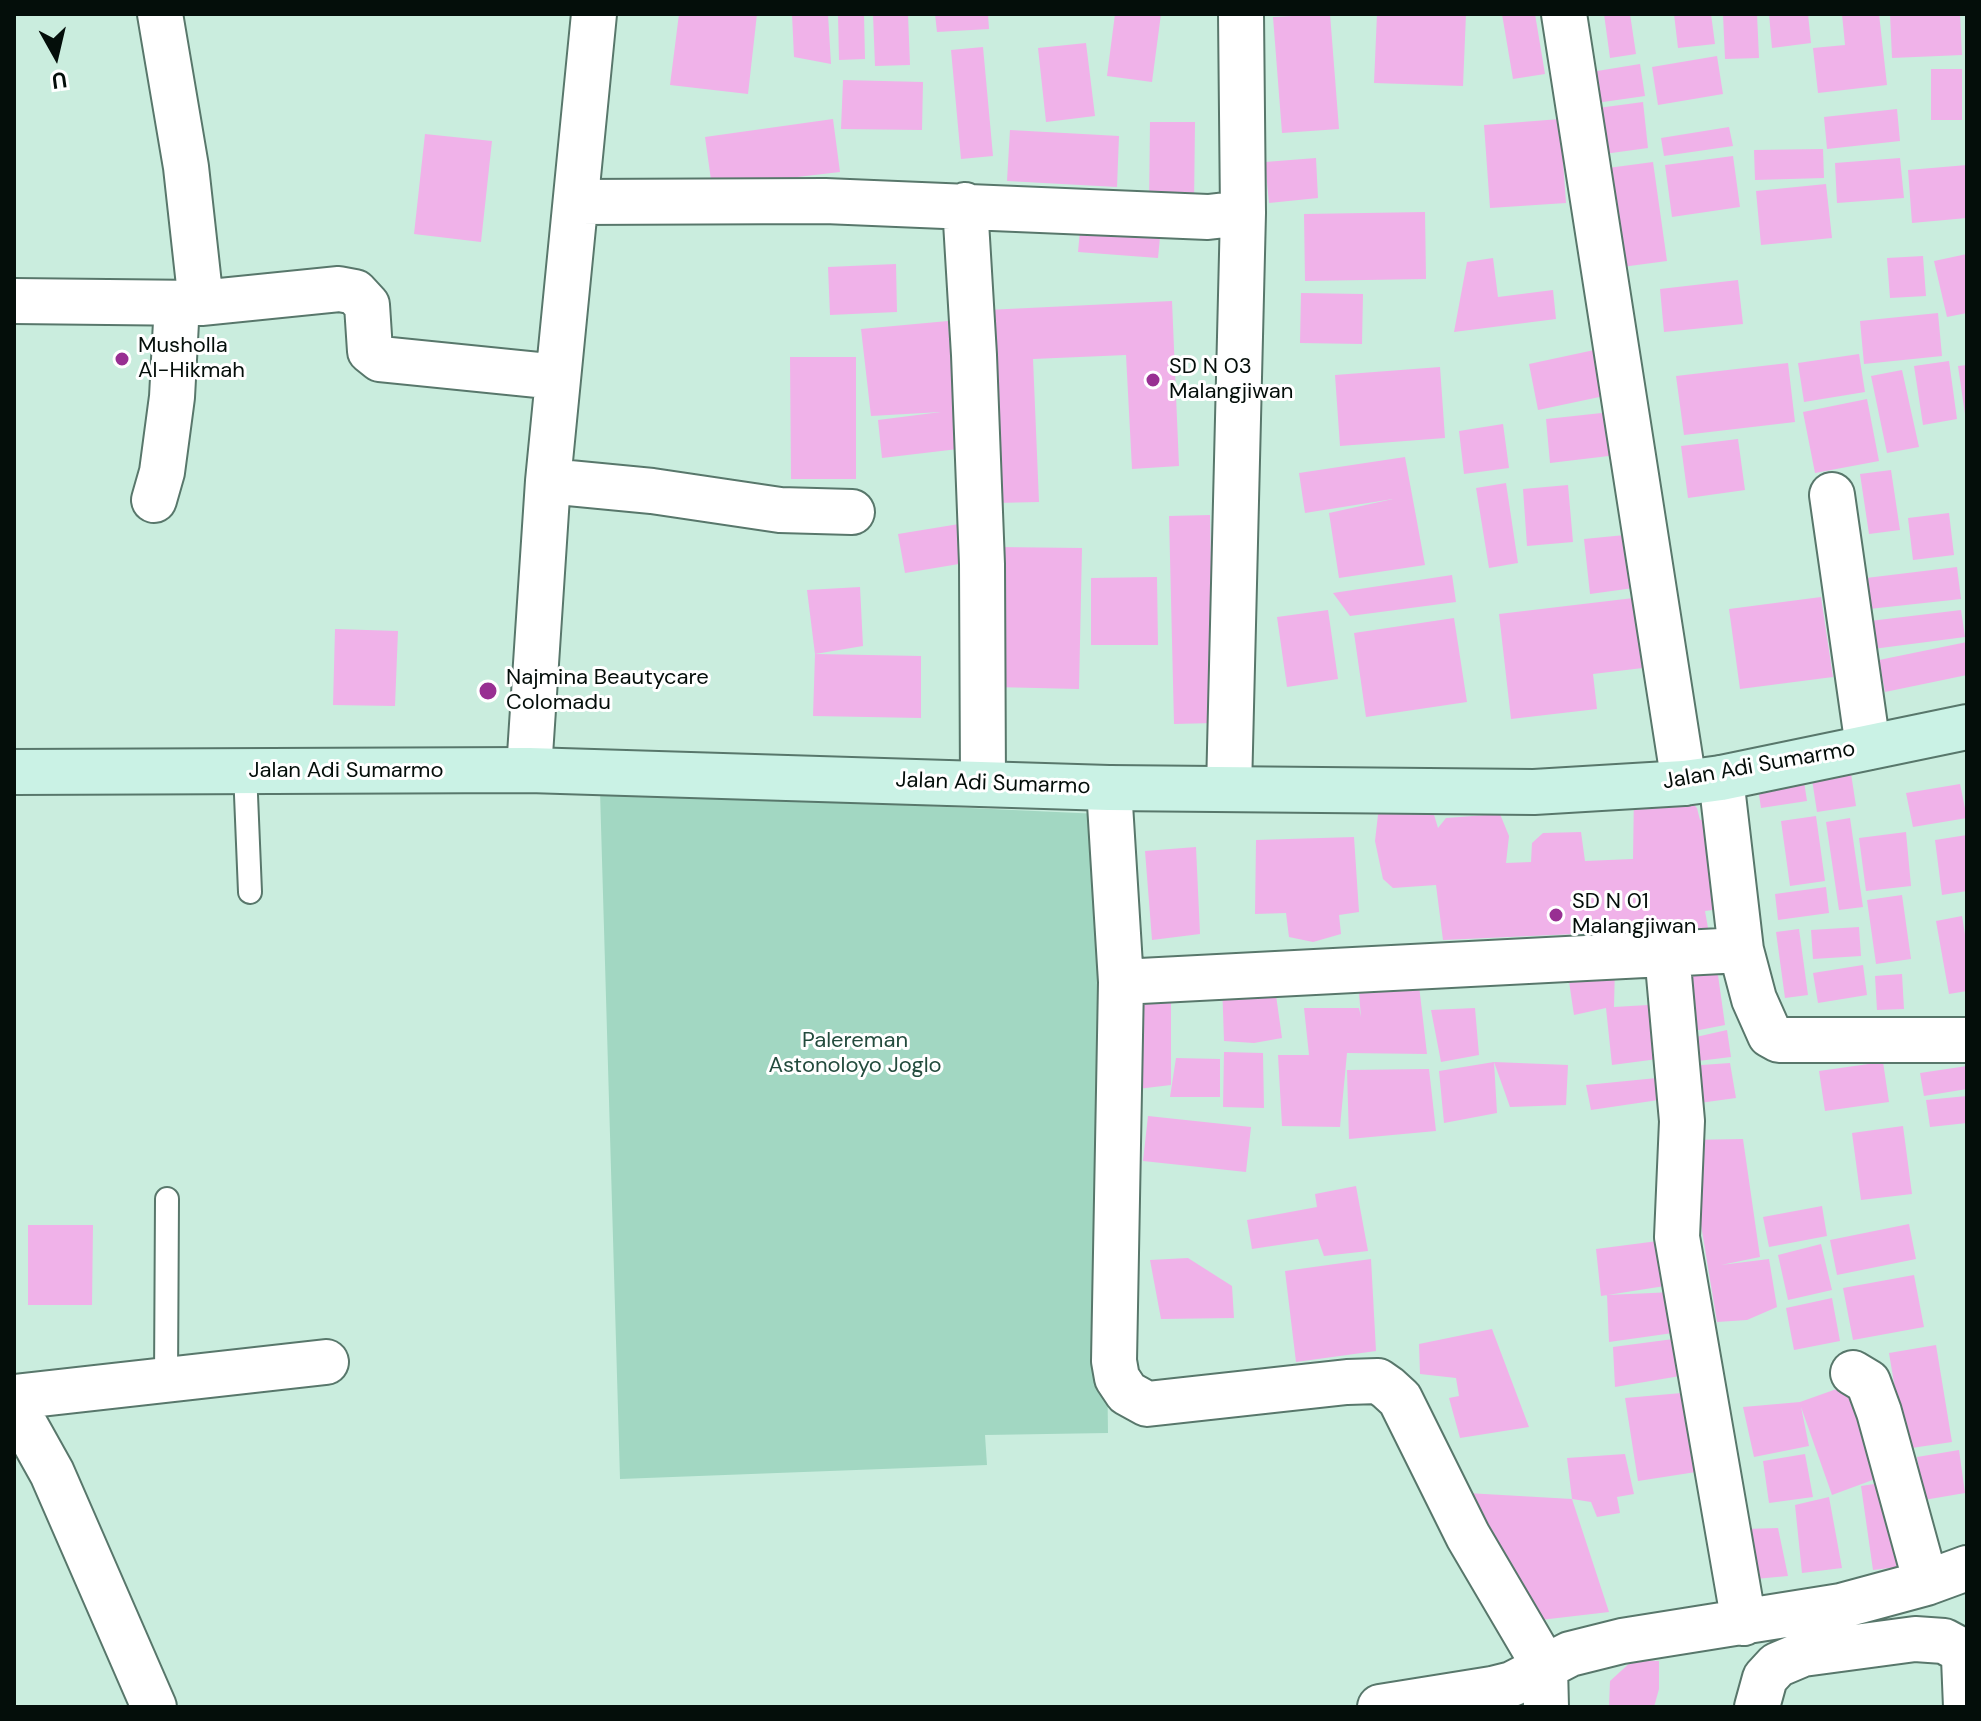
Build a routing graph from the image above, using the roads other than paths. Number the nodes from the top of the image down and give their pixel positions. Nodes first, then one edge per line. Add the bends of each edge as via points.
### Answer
1 (160, 14) edge
2 (594, 14) edge
3 (1241, 14) edge
4 (1564, 14) edge
5 (577, 202) junction
6 (965, 205) junction
7 (1243, 213) junction
8 (14, 301) edge
9 (189, 303) junction
10 (558, 377) junction
11 (548, 481) junction
12 (1832, 495) dead end
13 (154, 500) dead end
14 (852, 512) dead end
15 (1967, 727) edge
16 (1868, 747) junction
17 (529, 770) junction
18 (245, 771) junction
19 (14, 772) edge
20 (1702, 780) junction
21 (983, 784) junction
22 (1109, 788) junction
23 (1229, 789) junction
24 (250, 892) dead end
25 (1741, 950) junction
26 (1667, 953) junction
27 (1121, 982) junction
28 (1967, 1040) edge
29 (167, 1199) dead end
30 (326, 1362) dead end
31 (1853, 1373) dead end
32 (166, 1380) junction
33 (14, 1397) edge
34 (14, 1405) edge
35 (1967, 1568) edge
36 (1926, 1583) junction
37 (1744, 1623) junction
38 (1546, 1687) edge
39 (154, 1707) edge
40 (1380, 1707) edge
41 (1757, 1707) edge
42 (1966, 1707) edge

1 - 9 street via 186,167
2 - 5 street
3 - 7 street
4 - 20 street
5 - 6 street
5 - 10 street
6 - 7 street via 1208,217
6 - 21 street via 981,549
7 - 23 street
8 - 9 street
9 - 10 street via 339,289 355,292 367,305 370,351 380,359
9 - 13 street
10 - 11 street
11 - 14 street via 780,510
11 - 17 street
12 - 16 street
15 - 16 main road, Jalan Adi Sumarmo
16 - 20 main road, Jalan Adi Sumarmo
17 - 18 main road, Jalan Adi Sumarmo
17 - 21 main road, Jalan Adi Sumarmo
18 - 19 main road, Jalan Adi Sumarmo
18 - 24 lane
20 - 23 main road, Jalan Adi Sumarmo via 1534,792
20 - 25 street
21 - 22 main road, Jalan Adi Sumarmo
22 - 23 main road, Jalan Adi Sumarmo
22 - 27 street
25 - 26 street
25 - 28 street via 1760,1013 1770,1035 1779,1040
26 - 27 street
26 - 37 street via 1682,1121 1677,1237
27 - 38 street via 1117,1378 1127,1393 1147,1404 1347,1382 1378,1381 1388,1388 1400,1399
29 - 32 lane
30 - 32 street
31 - 36 street via 1868,1382 1879,1412
32 - 33 street
34 - 39 street via 52,1473
35 - 36 street
36 - 37 street via 1841,1606
37 - 38 street via 1570,1654
38 - 40 street via 1512,1684
41 - 42 street via 1765,1678 1777,1665 1803,1654 1915,1639 1944,1641 1957,1648 1964,1658

